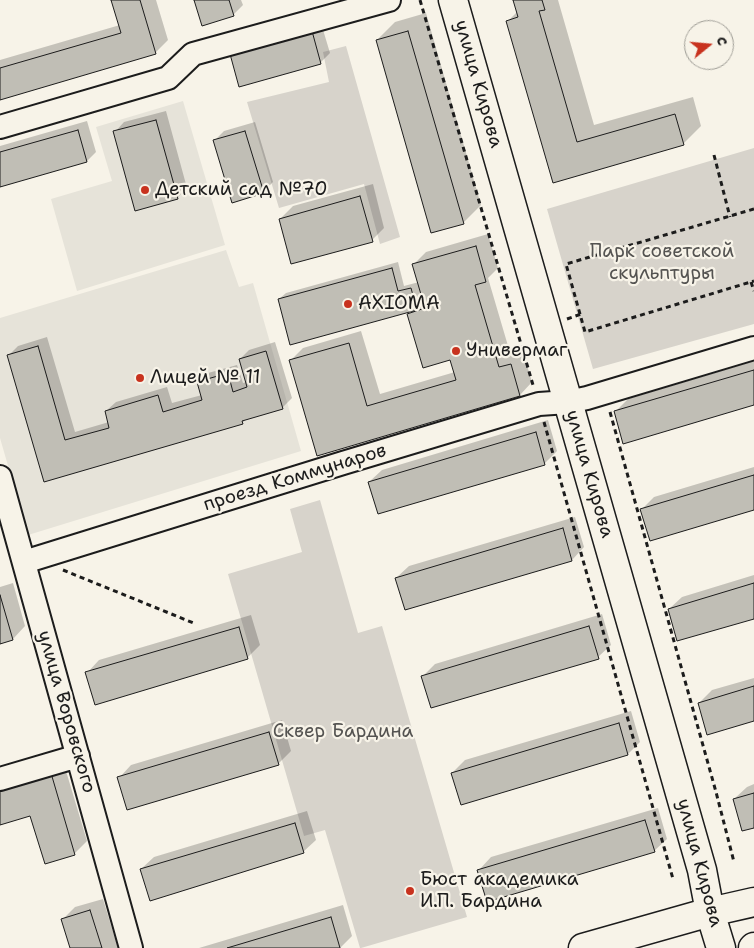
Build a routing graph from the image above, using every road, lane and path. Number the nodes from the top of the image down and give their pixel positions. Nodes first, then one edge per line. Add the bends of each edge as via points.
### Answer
1 (388, 0) edge
2 (420, 0) edge
3 (453, 0) edge
4 (0, 127) edge
5 (714, 155) dead end
6 (754, 209) edge
7 (730, 217) junction
8 (753, 282) edge
9 (754, 291) edge
10 (754, 348) edge
11 (604, 393) junction
12 (568, 402) junction
13 (539, 404) junction
14 (0, 476) edge
15 (29, 561) junction
16 (196, 624) dead end
17 (78, 756) junction
18 (0, 780) edge
19 (734, 862) dead end
20 (673, 879) dead end
21 (754, 902) edge
22 (710, 912) junction
23 (131, 948) edge
24 (583, 948) edge
25 (721, 948) edge

1 - 4 street via 193,54 168,78
2 - 13 path
3 - 12 main road, улица Кирова
5 - 7 path
6 - 7 path
7 - 8 path via 566,264 585,332
8 - 9 path
10 - 11 street, проезд Коммунаров
11 - 12 street, проезд Коммунаров
11 - 19 path
12 - 13 street, проезд Коммунаров
12 - 22 main road, улица Кирова via 702,870
13 - 15 street, проезд Коммунаров
13 - 20 path
14 - 15 street, улица Воровского
15 - 16 path
15 - 17 street, улица Воровского
17 - 18 street
17 - 23 street, улица Воровского
21 - 22 main road
22 - 24 main road
22 - 25 main road, улица Кирова

